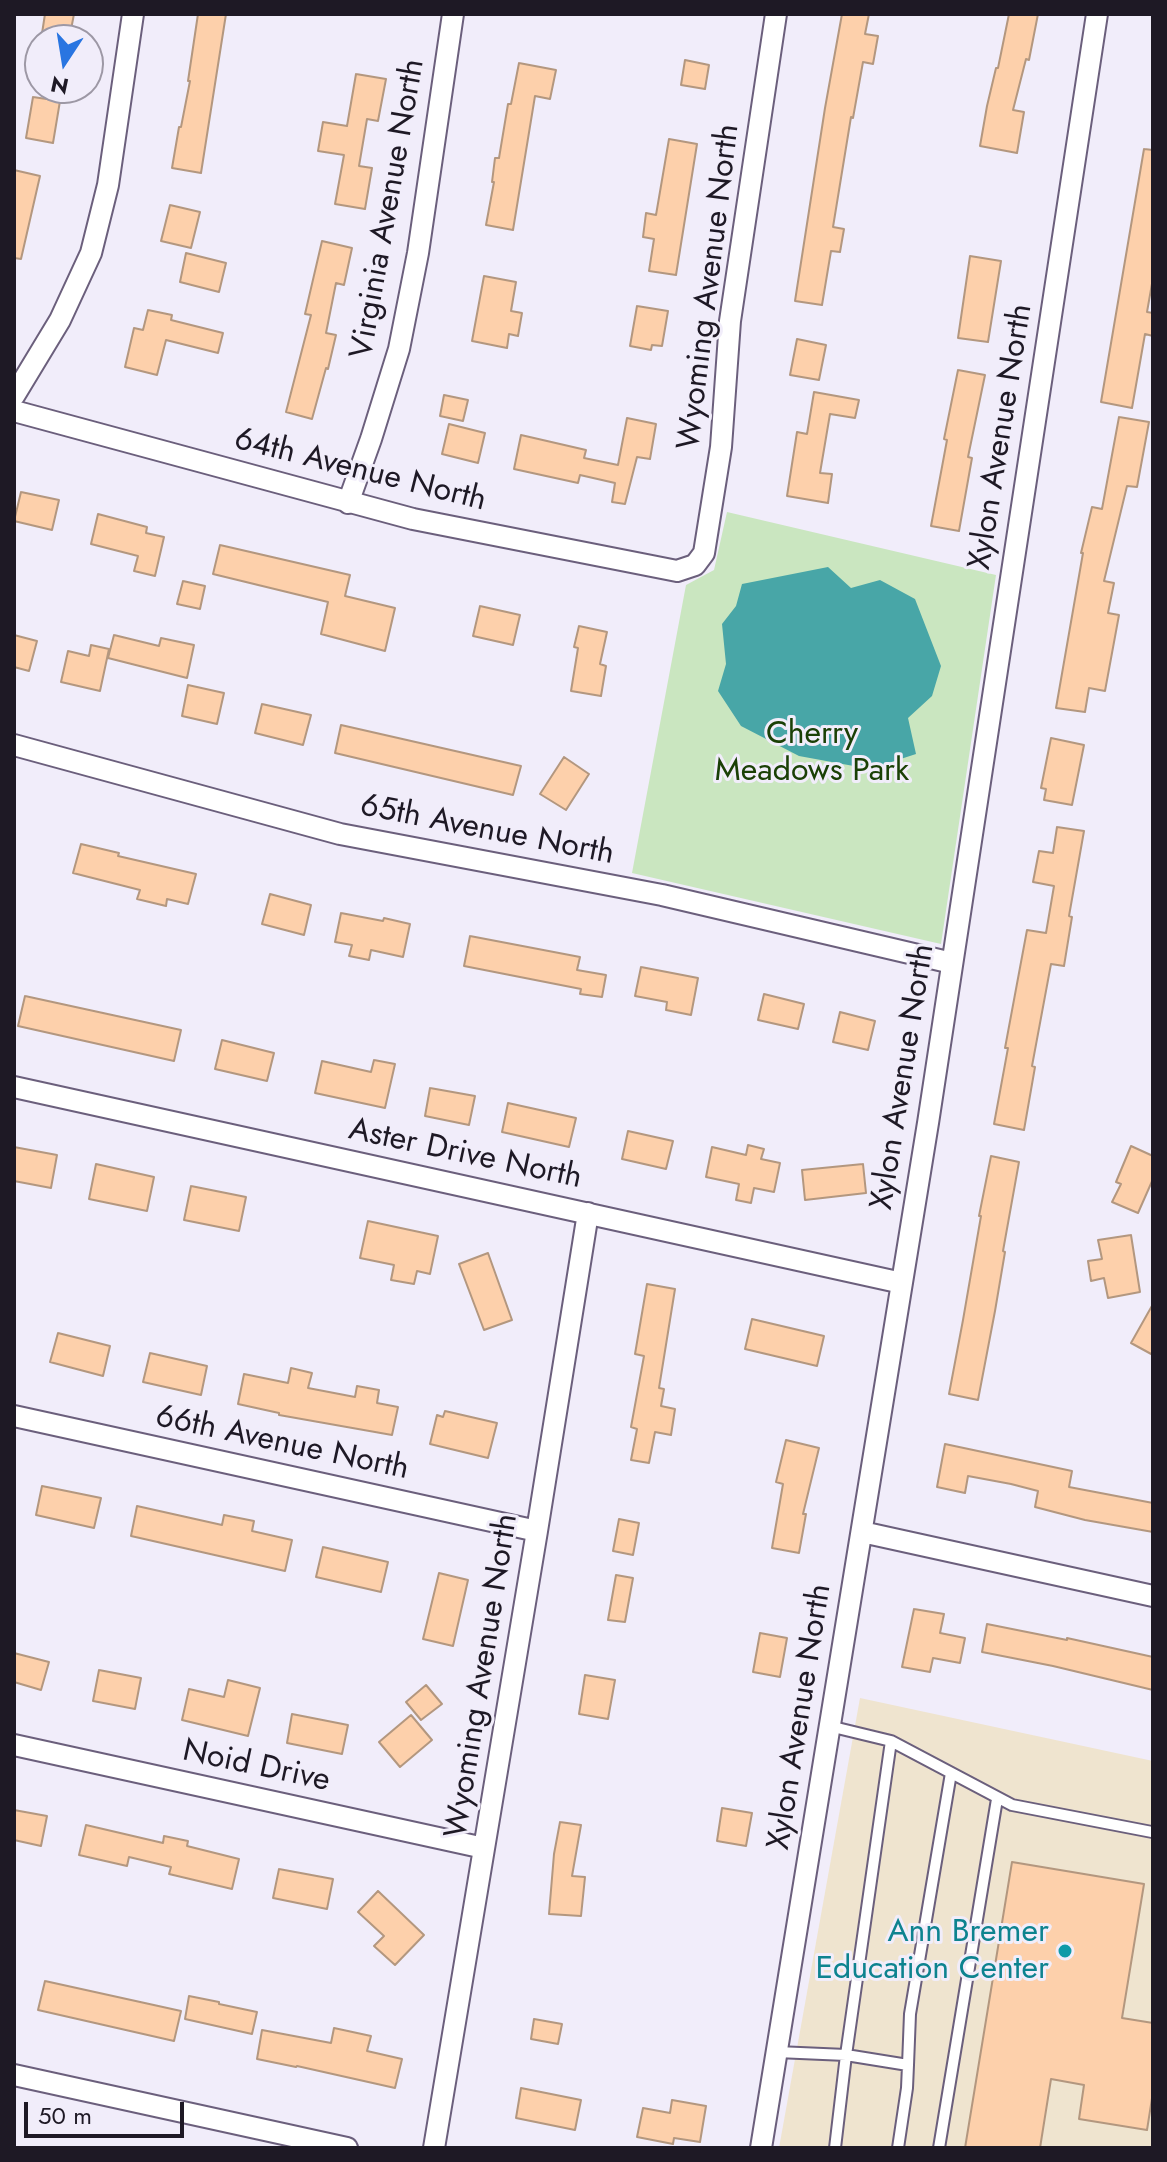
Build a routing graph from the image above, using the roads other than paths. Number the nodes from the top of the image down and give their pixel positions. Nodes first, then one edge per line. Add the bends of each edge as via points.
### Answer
1 (133, 14) edge
2 (453, 14) edge
3 (776, 14) edge
4 (1097, 14) edge
5 (14, 396) edge
6 (14, 411) edge
7 (348, 503) junction
8 (695, 565) joint
9 (14, 745) edge
10 (952, 963) junction
11 (14, 1087) edge
12 (588, 1213) junction
13 (902, 1283) junction
14 (14, 1416) edge
15 (537, 1531) junction
16 (862, 1532) junction
17 (1153, 1596) edge
18 (829, 1726) junction
19 (891, 1741) junction
20 (14, 1745) edge
21 (951, 1773) junction
22 (997, 1799) junction
23 (1152, 1832) edge
24 (484, 1848) junction
25 (777, 2052) junction
26 (846, 2055) junction
27 (908, 2065) junction
28 (14, 2075) edge
29 (347, 2148) edge
30 (434, 2148) edge
31 (761, 2148) edge
32 (835, 2148) edge
33 (898, 2148) edge
34 (939, 2148) edge

1 - 5 street via 108,185 91,253 60,320
2 - 7 street, Virginia Avenue North via 399,349
3 - 8 street, Wyoming Avenue North via 730,321 721,447 704,553
4 - 10 street, Xylon Avenue North
6 - 7 street, 64th Avenue North
7 - 8 street, 64th Avenue North via 677,571
9 - 10 street, 65th Avenue North via 340,834 662,895
10 - 13 street, Xylon Avenue North
11 - 12 street, Aster Drive North
12 - 13 street, Aster Drive North
12 - 15 street, Wyoming Avenue North
13 - 16 street, Xylon Avenue North
14 - 15 street, 66th Avenue North
15 - 24 street, Wyoming Avenue North
16 - 17 street
16 - 18 street, Xylon Avenue North
18 - 19 lane
18 - 25 street, Xylon Avenue North
19 - 21 lane
19 - 26 lane
20 - 24 street, Noid Drive
21 - 22 lane
21 - 27 lane via 910,2014
22 - 23 lane
22 - 34 lane
24 - 30 street, Wyoming Avenue North
25 - 26 lane
25 - 31 street, Xylon Avenue North
26 - 27 lane
26 - 32 lane
27 - 33 lane
28 - 29 street

